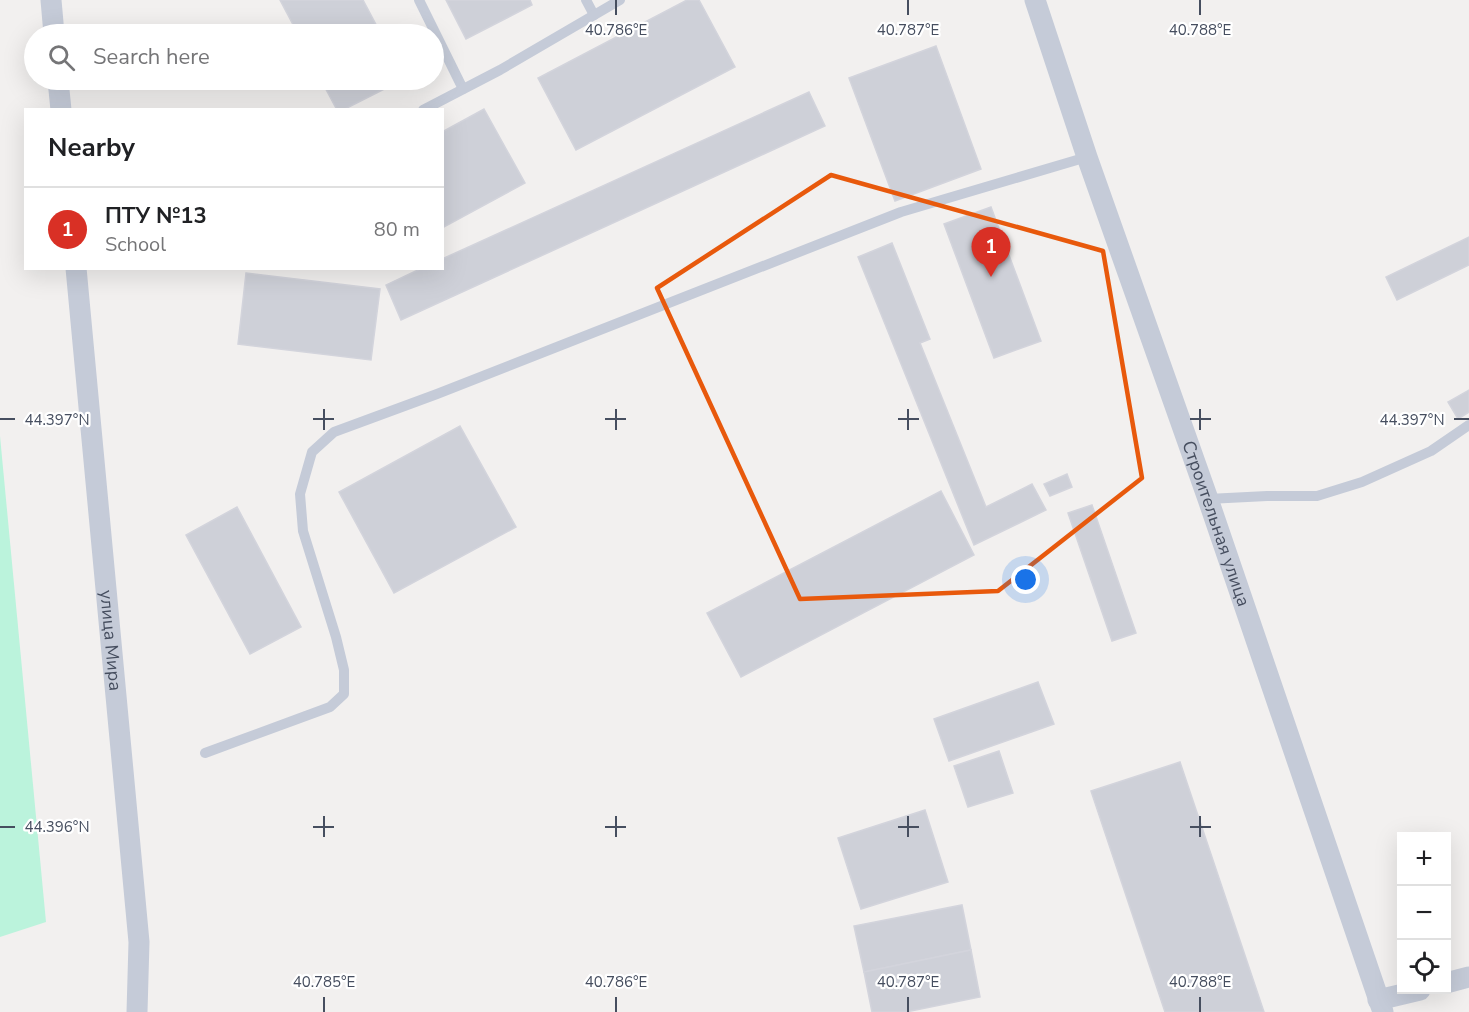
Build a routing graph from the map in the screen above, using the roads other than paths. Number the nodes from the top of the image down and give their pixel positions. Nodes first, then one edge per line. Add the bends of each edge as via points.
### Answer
1 (51, 0) edge
2 (419, 0) edge
3 (586, 0) edge
4 (620, 0) edge
5 (1035, 0) edge
6 (594, 15) junction
7 (53, 24) edge
8 (431, 24) edge
9 (444, 50) edge
10 (463, 88) junction
11 (59, 90) edge
12 (61, 108) edge
13 (427, 108) edge
14 (1087, 157) junction
15 (76, 270) edge
16 (1469, 425) edge
17 (1208, 499) junction
18 (205, 753) dead end
19 (1469, 977) edge
20 (1451, 982) edge
21 (1410, 994) edge
22 (1380, 1006) edge
23 (137, 1012) edge

1 - 7 street
2 - 8 lane
3 - 6 lane
4 - 6 lane
5 - 14 street, Строительная улица
6 - 10 lane
9 - 10 lane
10 - 13 lane
11 - 12 street
14 - 17 street, Строительная улица
14 - 18 lane via 901,212 334,432 312,452 300,494 303,531 344,670 344,694 330,707
15 - 23 street, улица Мира via 139,942
16 - 17 lane via 1431,451 1362,482 1317,496
17 - 22 street, Строительная улица
19 - 20 street
21 - 22 street

